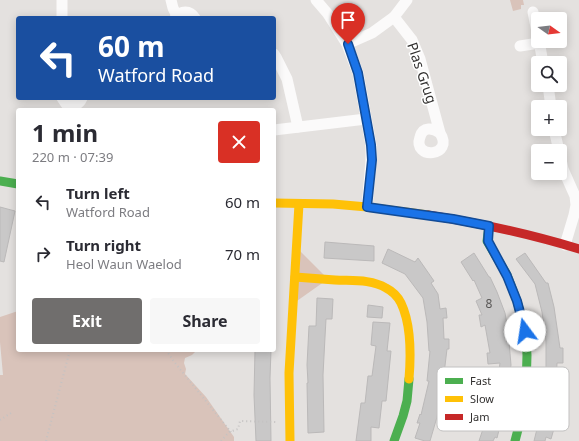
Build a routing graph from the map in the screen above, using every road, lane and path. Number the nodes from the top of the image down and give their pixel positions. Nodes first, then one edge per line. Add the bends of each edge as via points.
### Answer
1 (62, 0) edge
2 (171, 0) edge
3 (316, 0) edge
4 (407, 0) edge
5 (62, 16) edge
6 (176, 16) edge
7 (177, 16) edge
8 (194, 16) edge
9 (394, 17) junction
10 (531, 43) edge
11 (348, 44) junction
12 (520, 46) dead end
13 (276, 56) edge
14 (63, 100) edge
15 (81, 100) edge
16 (366, 119) junction
17 (298, 127) junction
18 (276, 130) edge
19 (440, 133) dead end
20 (567, 178) edge
21 (0, 181) edge
22 (16, 184) edge
23 (276, 202) edge
24 (298, 204) junction
25 (367, 207) junction
26 (489, 226) junction
27 (565, 245) junction
28 (579, 249) edge
29 (296, 277) junction
30 (69, 352) edge
31 (167, 352) edge
32 (527, 367) edge
33 (11, 413) dead end
34 (0, 420) edge
35 (290, 422) junction
36 (518, 431) edge
37 (230, 432) junction
38 (46, 441) edge
39 (221, 441) edge
40 (290, 441) edge
41 (394, 441) edge
42 (515, 441) edge

1 - 5 street
2 - 6 street
3 - 11 street
4 - 9 street
7 - 8 street via 184,12
9 - 11 street via 372,33
9 - 19 street, Plas Grug via 412,40 420,59
10 - 12 street
11 - 16 street via 358,73
13 - 17 street via 288,79
14 - 15 street via 73,106
16 - 17 street
16 - 25 street via 372,160
17 - 18 street
20 - 27 street via 576,205
21 - 22 street
23 - 24 street
24 - 25 street
24 - 29 street
25 - 26 street
26 - 27 street
26 - 32 street via 488,241 517,301 525,331
27 - 28 street
29 - 35 street via 289,373
29 - 41 street via 374,284 386,288 401,302 409,335 410,361 408,394
30 - 38 path
31 - 37 path
33 - 34 path
35 - 37 path via 240,421 238,429
35 - 40 street
36 - 42 street
37 - 39 path

